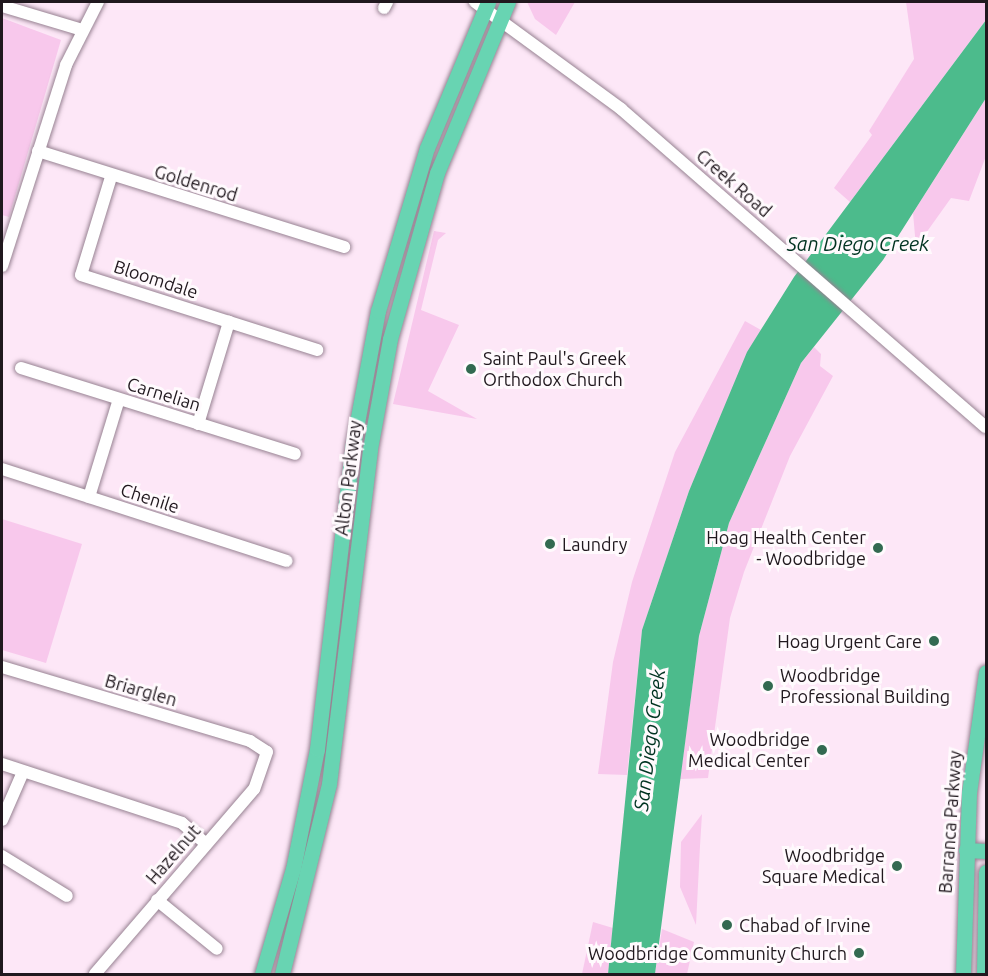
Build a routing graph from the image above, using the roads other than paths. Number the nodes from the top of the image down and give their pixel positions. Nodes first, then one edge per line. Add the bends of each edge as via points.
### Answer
1 (98, 2) edge
2 (508, 2) edge
3 (483, 4) edge
4 (18, 5) edge
5 (2, 6) edge
6 (500, 19) junction
7 (82, 30) junction
8 (38, 151) junction
9 (111, 177) junction
10 (344, 247) dead end
11 (2, 266) edge
12 (229, 322) junction
13 (317, 350) dead end
14 (21, 368) dead end
15 (119, 399) junction
16 (198, 424) junction
17 (987, 427) edge
18 (295, 454) dead end
19 (2, 469) edge
20 (89, 497) junction
21 (286, 561) dead end
22 (2, 667) edge
23 (987, 672) edge
24 (267, 752) joint
25 (2, 764) edge
26 (23, 771) junction
27 (2, 820) edge
28 (206, 844) junction
29 (966, 850) junction
30 (987, 851) edge
31 (2, 856) edge
32 (987, 872) edge
33 (67, 896) dead end
34 (157, 900) junction
35 (217, 949) dead end
36 (95, 975) edge
37 (262, 975) edge
38 (282, 975) edge
39 (963, 975) edge
40 (984, 975) edge

1 - 7 street
2 - 6 main road, Alton Parkway
3 - 6 street, Creek Road
3 - 37 main road, Alton Parkway via 420,169 376,322 348,482 317,748 293,868
4 - 5 street
4 - 7 street
6 - 17 street, Creek Road via 621,108 852,315
6 - 38 main road, Alton Parkway via 434,184 390,339 370,449 331,777
7 - 8 street
8 - 9 street, Goldenrod
8 - 11 street
9 - 10 street, Goldenrod
9 - 12 street, Bloomdale via 81,275
12 - 13 street, Bloomdale
12 - 16 street
14 - 15 street, Carnelian
15 - 16 street, Carnelian
15 - 20 street
16 - 18 street, Carnelian
19 - 20 street, Chenile
20 - 21 street, Chenile
22 - 24 street, Briarglen via 250,741
23 - 29 main road, Barranca Parkway
24 - 28 street, Hazelnut via 254,789
25 - 26 street
26 - 27 street
26 - 28 street via 182,824
28 - 34 street, Hazelnut
29 - 30 main road
29 - 39 main road, Barranca Parkway
31 - 33 street
32 - 40 main road
34 - 35 street
34 - 36 street, Hazelnut

